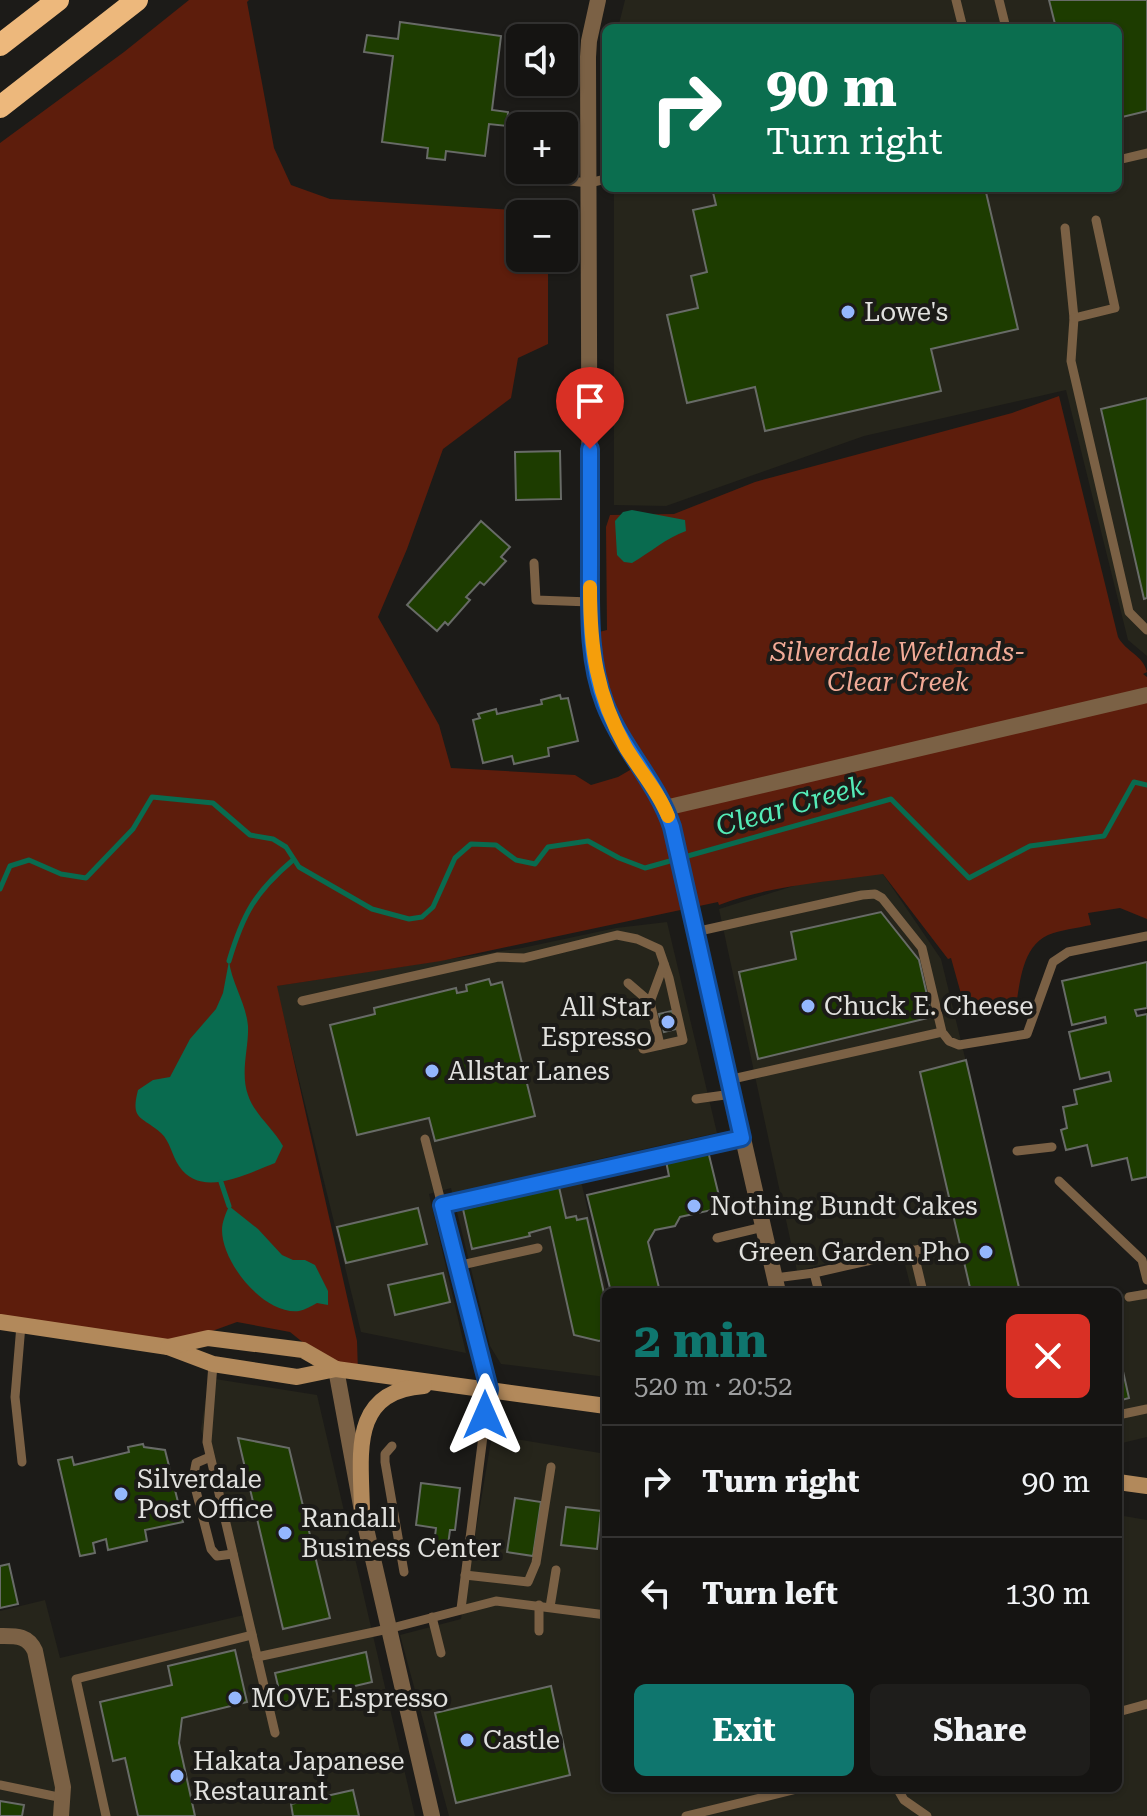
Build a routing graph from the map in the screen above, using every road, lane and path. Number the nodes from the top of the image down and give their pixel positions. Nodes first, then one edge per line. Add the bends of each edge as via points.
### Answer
1 (58, 0) edge
2 (137, 0) edge
3 (598, 0) edge
4 (956, 0) edge
5 (999, 0) edge
6 (962, 24) edge
7 (1005, 24) edge
8 (0, 45) edge
9 (0, 107) edge
10 (1147, 153) edge
11 (1122, 159) edge
12 (602, 180) edge
13 (578, 182) edge
14 (589, 183) junction
15 (1096, 220) dead end
16 (1065, 228) dead end
17 (1074, 318) junction
18 (534, 563) dead end
19 (590, 602) junction
20 (1147, 630) edge
21 (1147, 695) edge
22 (665, 808) junction
23 (695, 932) junction
24 (1147, 936) edge
25 (664, 964) junction
26 (628, 983) dead end
27 (302, 1001) dead end
28 (650, 1002) junction
29 (942, 1032) junction
30 (660, 1045) junction
31 (643, 1049) dead end
32 (730, 1087) junction
33 (696, 1099) dead end
34 (742, 1138) junction
35 (425, 1139) dead end
36 (1052, 1147) dead end
37 (1017, 1151) dead end
38 (1059, 1181) dead end
39 (442, 1205) junction
40 (763, 1227) junction
41 (717, 1238) dead end
42 (934, 1246) dead end
43 (538, 1248) dead end
44 (913, 1250) junction
45 (457, 1266) junction
46 (814, 1273) junction
47 (1147, 1280) edge
48 (776, 1285) edge
49 (818, 1288) edge
50 (922, 1288) edge
51 (1147, 1294) edge
52 (1129, 1297) dead end
53 (0, 1322) edge
54 (21, 1325) junction
55 (168, 1347) junction
56 (213, 1364) junction
57 (336, 1369) junction
58 (451, 1384) junction
59 (489, 1389) junction
60 (602, 1405) edge
61 (1147, 1409) edge
62 (1122, 1414) edge
63 (392, 1446) dead end
64 (210, 1457) junction
65 (22, 1462) dead end
66 (551, 1467) dead end
67 (1122, 1483) edge
68 (1147, 1486) edge
69 (362, 1511) junction
70 (233, 1554) junction
71 (556, 1570) dead end
72 (404, 1572) dead end
73 (465, 1575) junction
74 (539, 1605) junction
75 (550, 1607) junction
76 (461, 1609) junction
77 (602, 1614) edge
78 (432, 1617) junction
79 (388, 1629) junction
80 (539, 1631) dead end
81 (252, 1635) junction
82 (0, 1636) edge
83 (441, 1653) dead end
84 (257, 1657) junction
85 (1147, 1704) edge
86 (1122, 1711) edge
87 (275, 1733) dead end
88 (0, 1785) edge
89 (785, 1792) edge
90 (900, 1792) edge
91 (63, 1798) junction
92 (61, 1816) edge
93 (106, 1816) edge
94 (432, 1816) edge
95 (686, 1816) edge
96 (927, 1816) edge

1 - 8 highway
2 - 9 highway
3 - 14 street via 589,41
4 - 6 lane
5 - 7 lane
10 - 11 lane
12 - 14 lane
13 - 14 lane
14 - 19 street
15 - 17 lane via 1115,308
16 - 17 lane
17 - 20 lane via 1071,361 1129,612
18 - 19 lane via 536,600
19 - 22 street via 596,674 604,702
21 - 22 street
22 - 23 street
23 - 29 lane via 875,894 922,948
23 - 32 street
24 - 29 lane via 1057,957 1027,1034 959,1045
25 - 27 lane via 659,949 617,935
25 - 28 lane
25 - 30 lane via 683,1040
26 - 28 lane
28 - 30 lane
29 - 32 lane
30 - 31 lane
32 - 33 lane
32 - 34 street
34 - 39 lane
34 - 40 street
35 - 39 lane
36 - 37 lane
38 - 47 lane via 1142,1260
39 - 45 lane
40 - 41 lane
40 - 48 street
42 - 44 lane
43 - 45 lane
44 - 46 lane
44 - 50 lane
45 - 59 lane
46 - 48 lane
46 - 49 lane
51 - 52 lane
53 - 54 main road
54 - 55 main road
54 - 65 lane via 15,1397
55 - 56 main road
55 - 57 main road via 208,1338 303,1350
56 - 57 main road via 297,1377
56 - 64 lane via 207,1422
57 - 58 main road
57 - 69 street
58 - 59 main road
58 - 69 main road via 406,1389 385,1398 369,1414 361,1438
59 - 60 main road
59 - 73 lane
61 - 62 lane
63 - 72 lane via 385,1462
64 - 70 lane
64 - 70 lane via 196,1463 196,1492 211,1549 217,1556
66 - 73 lane via 536,1563 528,1582
67 - 68 main road
69 - 79 street
70 - 81 lane
71 - 75 lane
73 - 76 lane
74 - 75 lane
74 - 76 lane via 496,1601
74 - 80 lane
75 - 77 lane
76 - 78 lane
78 - 79 lane
78 - 83 lane
79 - 84 lane
79 - 94 street
81 - 84 lane
81 - 93 lane via 76,1679
82 - 91 street via 31,1641 35,1651
84 - 87 lane
85 - 86 lane
88 - 91 lane
89 - 95 lane
90 - 96 lane via 914,1810
91 - 92 street

